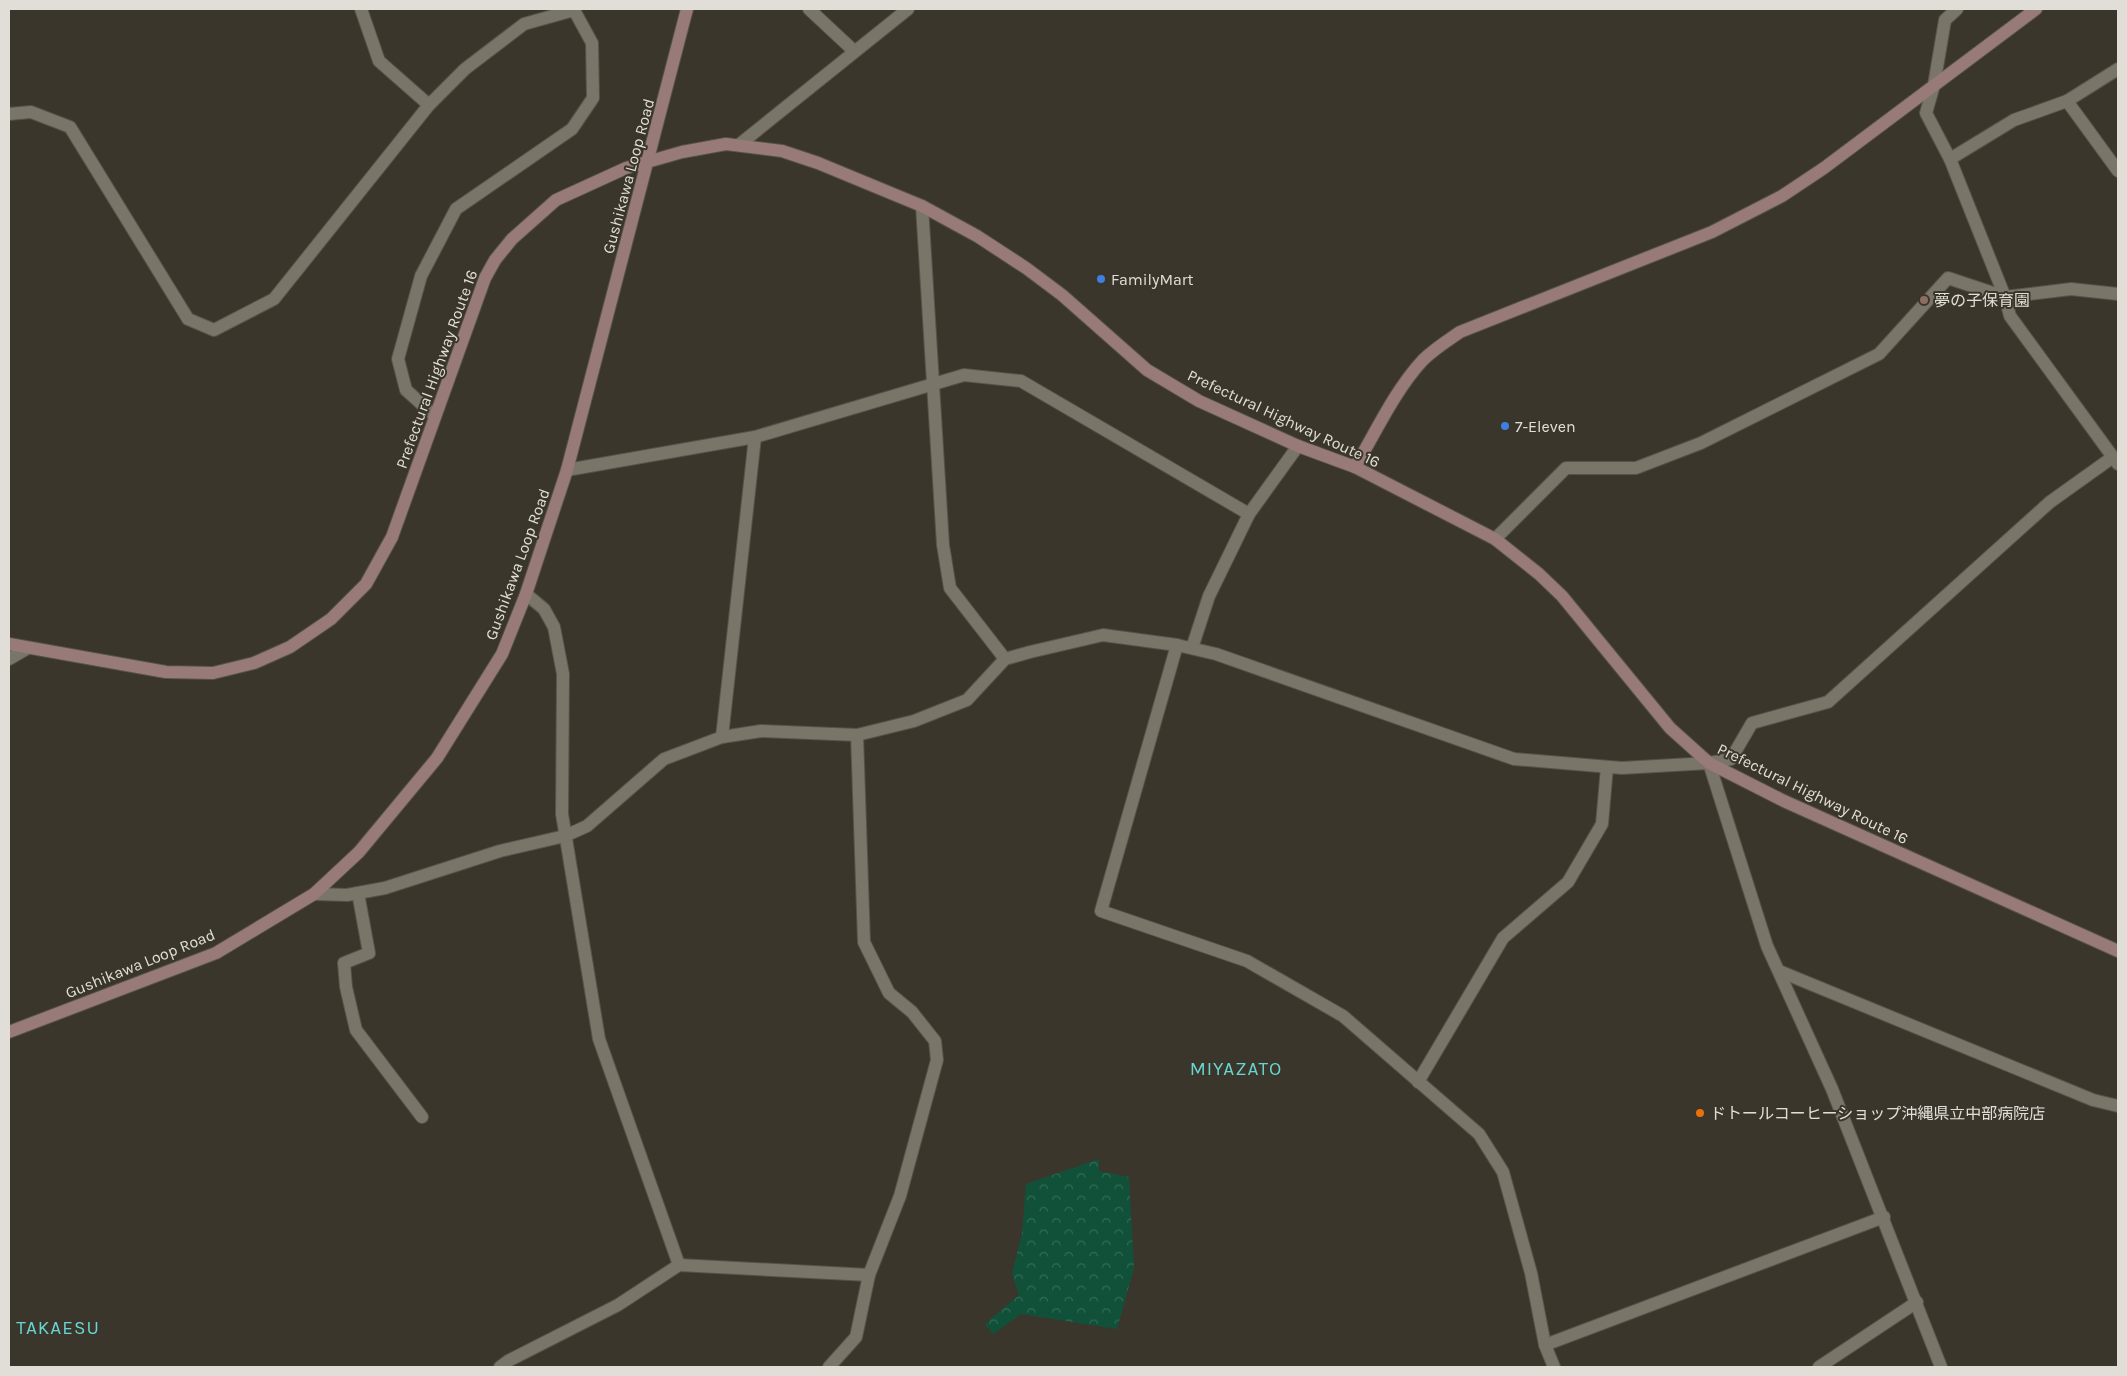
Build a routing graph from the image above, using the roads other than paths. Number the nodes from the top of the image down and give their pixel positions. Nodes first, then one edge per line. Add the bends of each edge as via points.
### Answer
1 (361, 9) edge
2 (687, 9) edge
3 (809, 9) edge
4 (908, 9) edge
5 (1957, 9) edge
6 (2036, 9) edge
7 (854, 51) junction
8 (2118, 68) edge
9 (1934, 85) junction
10 (2066, 101) junction
11 (429, 105) junction
12 (9, 114) edge
13 (740, 144) junction
14 (1950, 159) junction
15 (648, 162) junction
16 (2118, 171) edge
17 (922, 206) junction
18 (2118, 294) edge
19 (2005, 297) junction
20 (932, 385) junction
21 (436, 416) junction
22 (755, 437) junction
23 (1298, 446) junction
24 (2116, 461) edge
25 (1355, 467) junction
26 (567, 470) junction
27 (1249, 514) junction
28 (1495, 539) junction
29 (526, 594) junction
30 (9, 644) edge
31 (1177, 645) junction
32 (28, 648) junction
33 (1192, 648) junction
34 (9, 659) edge
35 (1005, 659) junction
36 (857, 735) junction
37 (722, 737) junction
38 (1709, 763) junction
39 (1608, 767) junction
40 (565, 836) junction
41 (358, 893) junction
42 (314, 894) junction
43 (2118, 951) edge
44 (1779, 971) junction
45 (9, 1032) edge
46 (1418, 1082) junction
47 (2118, 1106) edge
48 (422, 1117) dead end
49 (1884, 1217) junction
50 (679, 1265) junction
51 (869, 1276) junction
52 (1917, 1302) junction
53 (1545, 1345) junction
54 (500, 1367) edge
55 (829, 1367) edge
56 (1554, 1367) edge
57 (1819, 1367) edge
58 (1941, 1367) edge

1 - 11 street via 379,61
2 - 15 main road, Gushikawa Loop Road
3 - 7 street
4 - 7 street
5 - 9 street via 1945,20
6 - 9 main road
7 - 13 street
8 - 10 street
9 - 14 street via 1926,113
9 - 25 main road via 1824,168 1750,215 1460,332 1438,346 1410,377
10 - 14 street via 2014,120
10 - 16 street
11 - 12 street via 274,299 214,330 188,319 70,127 31,112
11 - 21 street via 465,69 524,24 574,10 592,43 593,98 572,129 456,209 421,276 398,359 406,390
13 - 15 main road, Prefectural Highway Route 16 via 710,146
13 - 17 main road, Prefectural Highway Route 16 via 782,151 809,160
14 - 19 street
15 - 21 main road, Prefectural Highway Route 16 via 602,178 556,200 500,253 485,278
15 - 26 main road, Gushikawa Loop Road
17 - 20 street
17 - 23 main road, Prefectural Highway Route 16 via 1026,268 1062,295 1147,370 1199,401
18 - 19 street via 2071,289
19 - 24 street via 2010,316
19 - 28 street via 1948,278 1879,354 1701,443 1636,468 1566,468
20 - 22 street
20 - 27 street via 964,375 1021,381
20 - 35 street via 943,545 950,588
21 - 32 main road, Prefectural Highway Route 16 via 392,538 366,584 331,619 290,647 254,664 213,673 166,672
22 - 26 street
22 - 37 street
23 - 25 main road, Prefectural Highway Route 16
23 - 27 street
24 - 38 street via 2050,502 1828,702 1752,723 1731,759
25 - 28 main road, Prefectural Highway Route 16
26 - 29 main road, Gushikawa Loop Road
27 - 33 street via 1209,596
28 - 38 main road, Prefectural Highway Route 16 via 1562,596 1670,728
29 - 40 street via 544,609 554,627 563,674 562,814
29 - 42 main road, Gushikawa Loop Road via 502,654 437,758 359,852
30 - 32 main road, Prefectural Highway Route 16
31 - 33 street
31 - 35 street via 1103,635
31 - 46 street via 1101,911 1247,960 1343,1016
32 - 34 street
33 - 39 street via 1514,759
35 - 36 street via 966,700 914,721
36 - 37 street via 761,731
36 - 51 street via 864,942 889,993 912,1012 935,1041 937,1060 900,1196
37 - 40 street via 664,759 588,826
38 - 39 street
38 - 43 main road, Prefectural Highway Route 16 via 1792,805
38 - 44 street via 1767,946
39 - 46 street via 1602,824 1568,882 1503,938
40 - 41 street via 500,851 385,888
40 - 50 street via 599,1040
41 - 42 street
41 - 48 street via 369,953 344,962 356,1030
42 - 45 main road, Gushikawa Loop Road via 216,953
44 - 47 street via 2094,1100
44 - 49 street
46 - 53 street via 1479,1134 1503,1172 1531,1273
49 - 52 street
49 - 53 street
50 - 51 street
50 - 54 street via 618,1305
51 - 55 street via 856,1337
52 - 57 street
52 - 58 street
53 - 56 street

